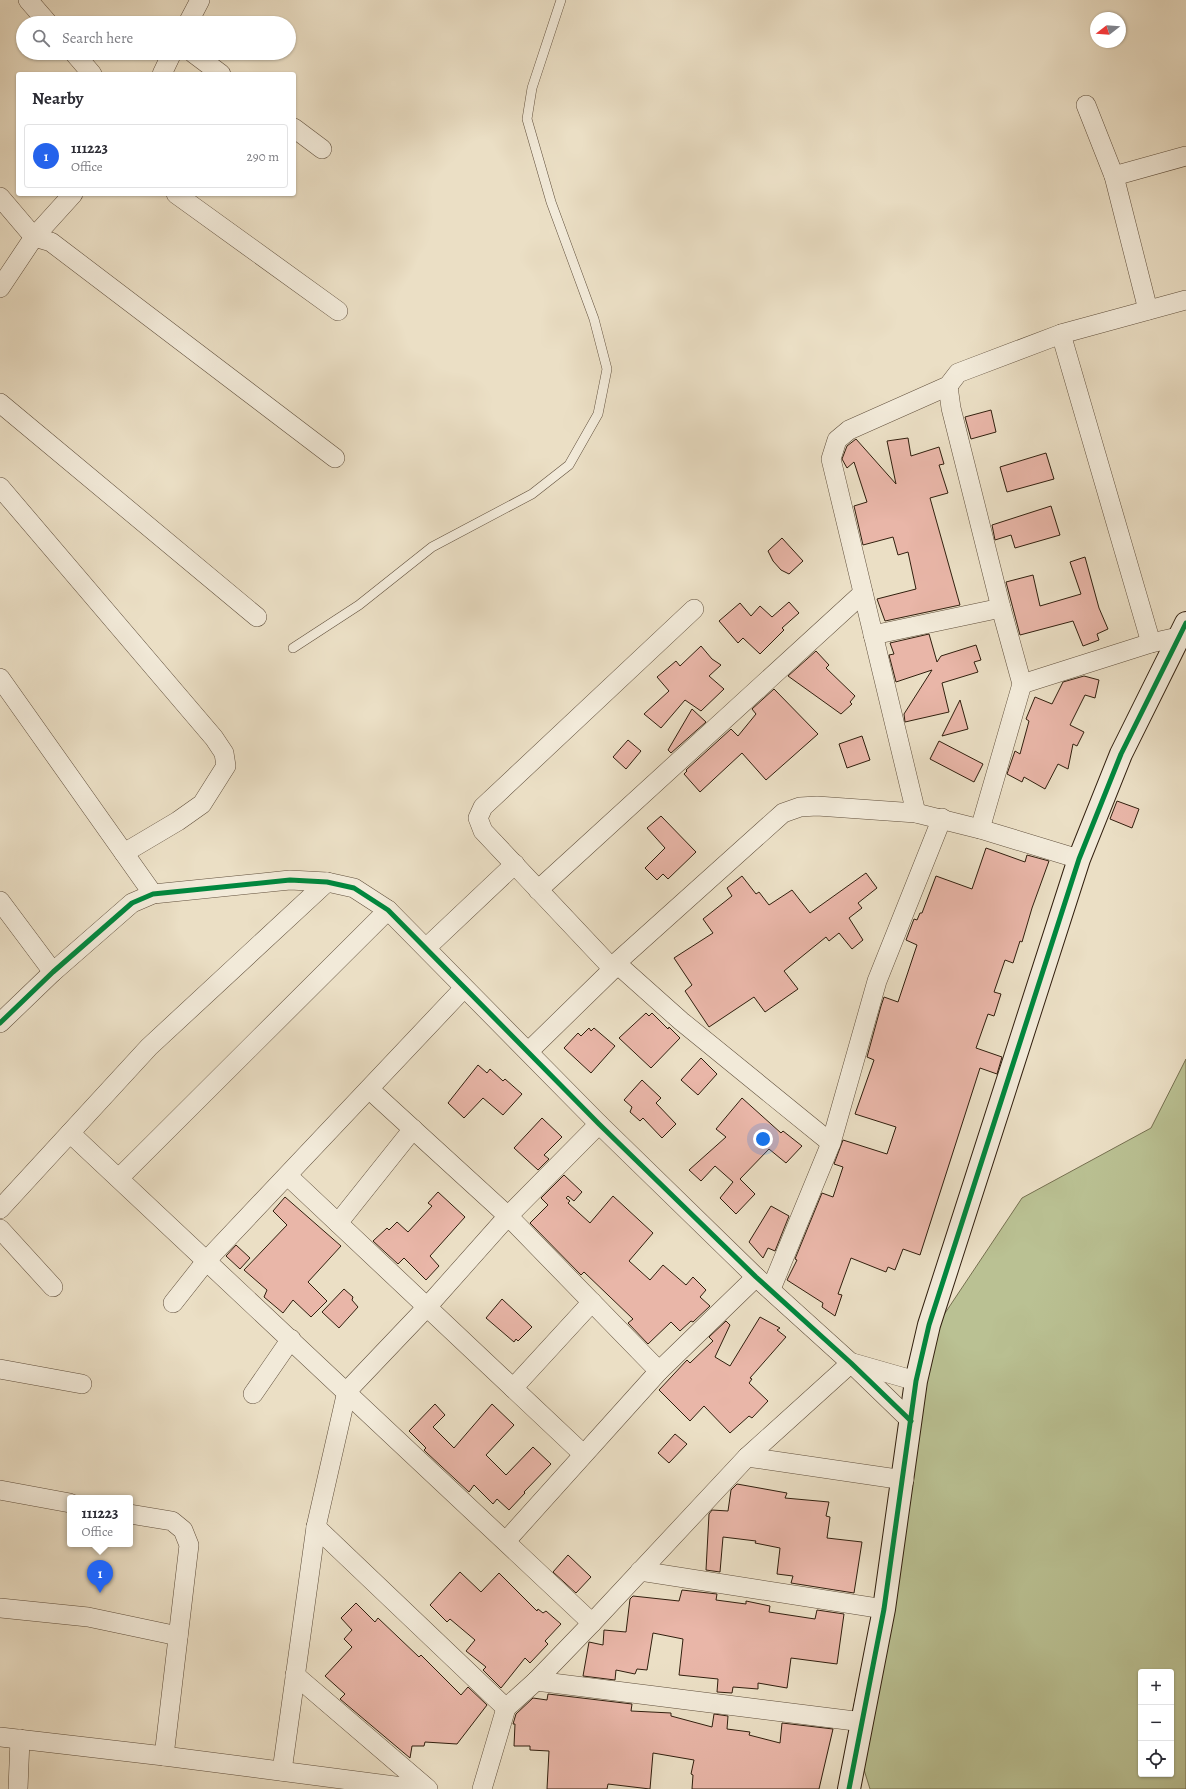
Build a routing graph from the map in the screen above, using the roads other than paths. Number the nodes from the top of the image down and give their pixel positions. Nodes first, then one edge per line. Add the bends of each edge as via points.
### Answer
1 (28, 0) edge
2 (200, 0) edge
3 (561, 0) edge
4 (42, 16) edge
5 (192, 16) edge
6 (80, 60) edge
7 (169, 60) edge
8 (202, 60) edge
9 (90, 72) edge
10 (163, 72) edge
11 (218, 72) edge
12 (1086, 105) dead end
13 (296, 130) edge
14 (322, 149) dead end
15 (1186, 156) edge
16 (1114, 176) junction
17 (71, 196) edge
18 (179, 196) edge
19 (0, 197) edge
20 (34, 237) junction
21 (0, 288) edge
22 (1186, 300) edge
23 (1148, 310) junction
24 (338, 311) dead end
25 (1061, 334) junction
26 (948, 386) junction
27 (0, 403) edge
28 (335, 458) dead end
29 (0, 487) edge
30 (863, 593) junction
31 (1000, 608) junction
32 (694, 609) dead end
33 (257, 617) dead end
34 (1182, 630) edge
35 (873, 636) junction
36 (1151, 643) junction
37 (293, 648) dead end
38 (0, 678) edge
39 (1022, 684) junction
40 (916, 813) junction
41 (942, 818) junction
42 (980, 829) junction
43 (124, 853) junction
44 (1079, 859) junction
45 (515, 864) junction
46 (327, 882) junction
47 (538, 890) junction
48 (153, 894) junction
49 (0, 901) edge
50 (388, 910) junction
51 (426, 948) junction
52 (614, 966) junction
53 (53, 972) junction
54 (464, 988) junction
55 (0, 1023) edge
56 (529, 1051) junction
57 (369, 1089) junction
58 (599, 1124) junction
59 (413, 1129) junction
60 (70, 1133) junction
61 (831, 1143) junction
62 (288, 1176) junction
63 (120, 1178) junction
64 (0, 1209) edge
65 (508, 1216) junction
66 (338, 1223) junction
67 (0, 1229) edge
68 (207, 1260) junction
69 (756, 1277) junction
70 (53, 1287) dead end
71 (770, 1289) junction
72 (592, 1302) junction
73 (173, 1303) dead end
74 (427, 1307) junction
75 (291, 1339) junction
76 (851, 1363) junction
77 (0, 1369) edge
78 (659, 1371) junction
79 (916, 1381) junction
80 (82, 1384) dead end
81 (513, 1388) junction
82 (347, 1391) junction
83 (253, 1394) dead end
84 (911, 1422) junction
85 (584, 1454) junction
86 (747, 1457) junction
87 (904, 1480) junction
88 (0, 1490) edge
89 (67, 1502) edge
90 (133, 1514) edge
91 (316, 1527) junction
92 (506, 1541) junction
93 (640, 1571) junction
94 (0, 1608) edge
95 (884, 1610) junction
96 (592, 1623) junction
97 (178, 1636) junction
98 (295, 1675) junction
99 (536, 1681) junction
100 (506, 1708) junction
101 (863, 1722) junction
102 (0, 1737) edge
103 (20, 1739) junction
104 (164, 1756) junction
105 (282, 1771) junction
106 (346, 1784) edge
107 (18, 1789) edge
108 (418, 1789) edge
109 (428, 1789) edge
110 (482, 1789) edge
111 (849, 1789) edge

1 - 4 street
2 - 5 street
3 - 37 lane via 532,88 527,119 551,202 594,319 607,369 598,414 569,465 532,494 432,547 359,605
6 - 9 street
7 - 10 street
8 - 11 street
12 - 16 street
13 - 14 street
15 - 16 street
16 - 23 street
17 - 20 street
18 - 24 street
19 - 20 street
20 - 21 street
20 - 28 street via 51,242
22 - 23 street
23 - 25 street
25 - 26 street via 958,373
25 - 36 street
26 - 30 street via 849,430 837,440 832,459
26 - 31 street via 951,408
27 - 33 street
29 - 43 street via 214,738 226,758 226,766 202,804
30 - 35 street
30 - 47 street
31 - 35 street
31 - 39 street
32 - 45 street via 483,807 478,818 483,831
34 - 36 street
34 - 44 street via 1121,754
35 - 40 street
36 - 39 street
38 - 43 street
39 - 42 street
40 - 41 street
40 - 52 street via 817,806 783,813
41 - 42 street
41 - 61 street via 877,981
42 - 44 street
43 - 48 street
44 - 79 street via 929,1325
45 - 47 street
45 - 51 street
46 - 48 street via 290,880
46 - 50 street via 354,888
46 - 60 street via 149,1047
47 - 52 street
48 - 53 street via 132,903
49 - 53 street
50 - 51 street
50 - 63 street
51 - 54 street
52 - 56 street
52 - 61 street
53 - 55 street
54 - 56 street
54 - 57 street
56 - 58 street
57 - 59 street
57 - 62 street
58 - 65 street
58 - 69 street
59 - 65 street
59 - 66 street
60 - 63 street
60 - 64 street
61 - 71 street
62 - 66 street
62 - 68 street
63 - 68 street
65 - 72 street
65 - 74 street
66 - 74 street
67 - 70 street
68 - 73 street
68 - 75 street
69 - 71 street
69 - 78 street
71 - 76 street
72 - 78 street
72 - 81 street
74 - 81 street
74 - 82 street
75 - 82 street
75 - 83 street
76 - 79 street
76 - 84 street
76 - 86 street
77 - 80 street
78 - 85 street
79 - 84 street
81 - 85 street
82 - 91 street
82 - 92 street
84 - 87 street
85 - 92 street
86 - 87 street
86 - 93 street
87 - 95 street
88 - 89 street
90 - 97 street via 172,1521 183,1530 189,1545
91 - 98 street
91 - 100 street
92 - 96 street
93 - 95 street
93 - 96 street
94 - 97 street via 88,1617
95 - 101 street
96 - 99 street
97 - 104 street
98 - 105 street
98 - 109 street
99 - 100 street
99 - 101 street
100 - 110 street
101 - 111 street
102 - 103 street
103 - 104 street
103 - 107 street
104 - 105 street
105 - 106 street
106 - 108 street

